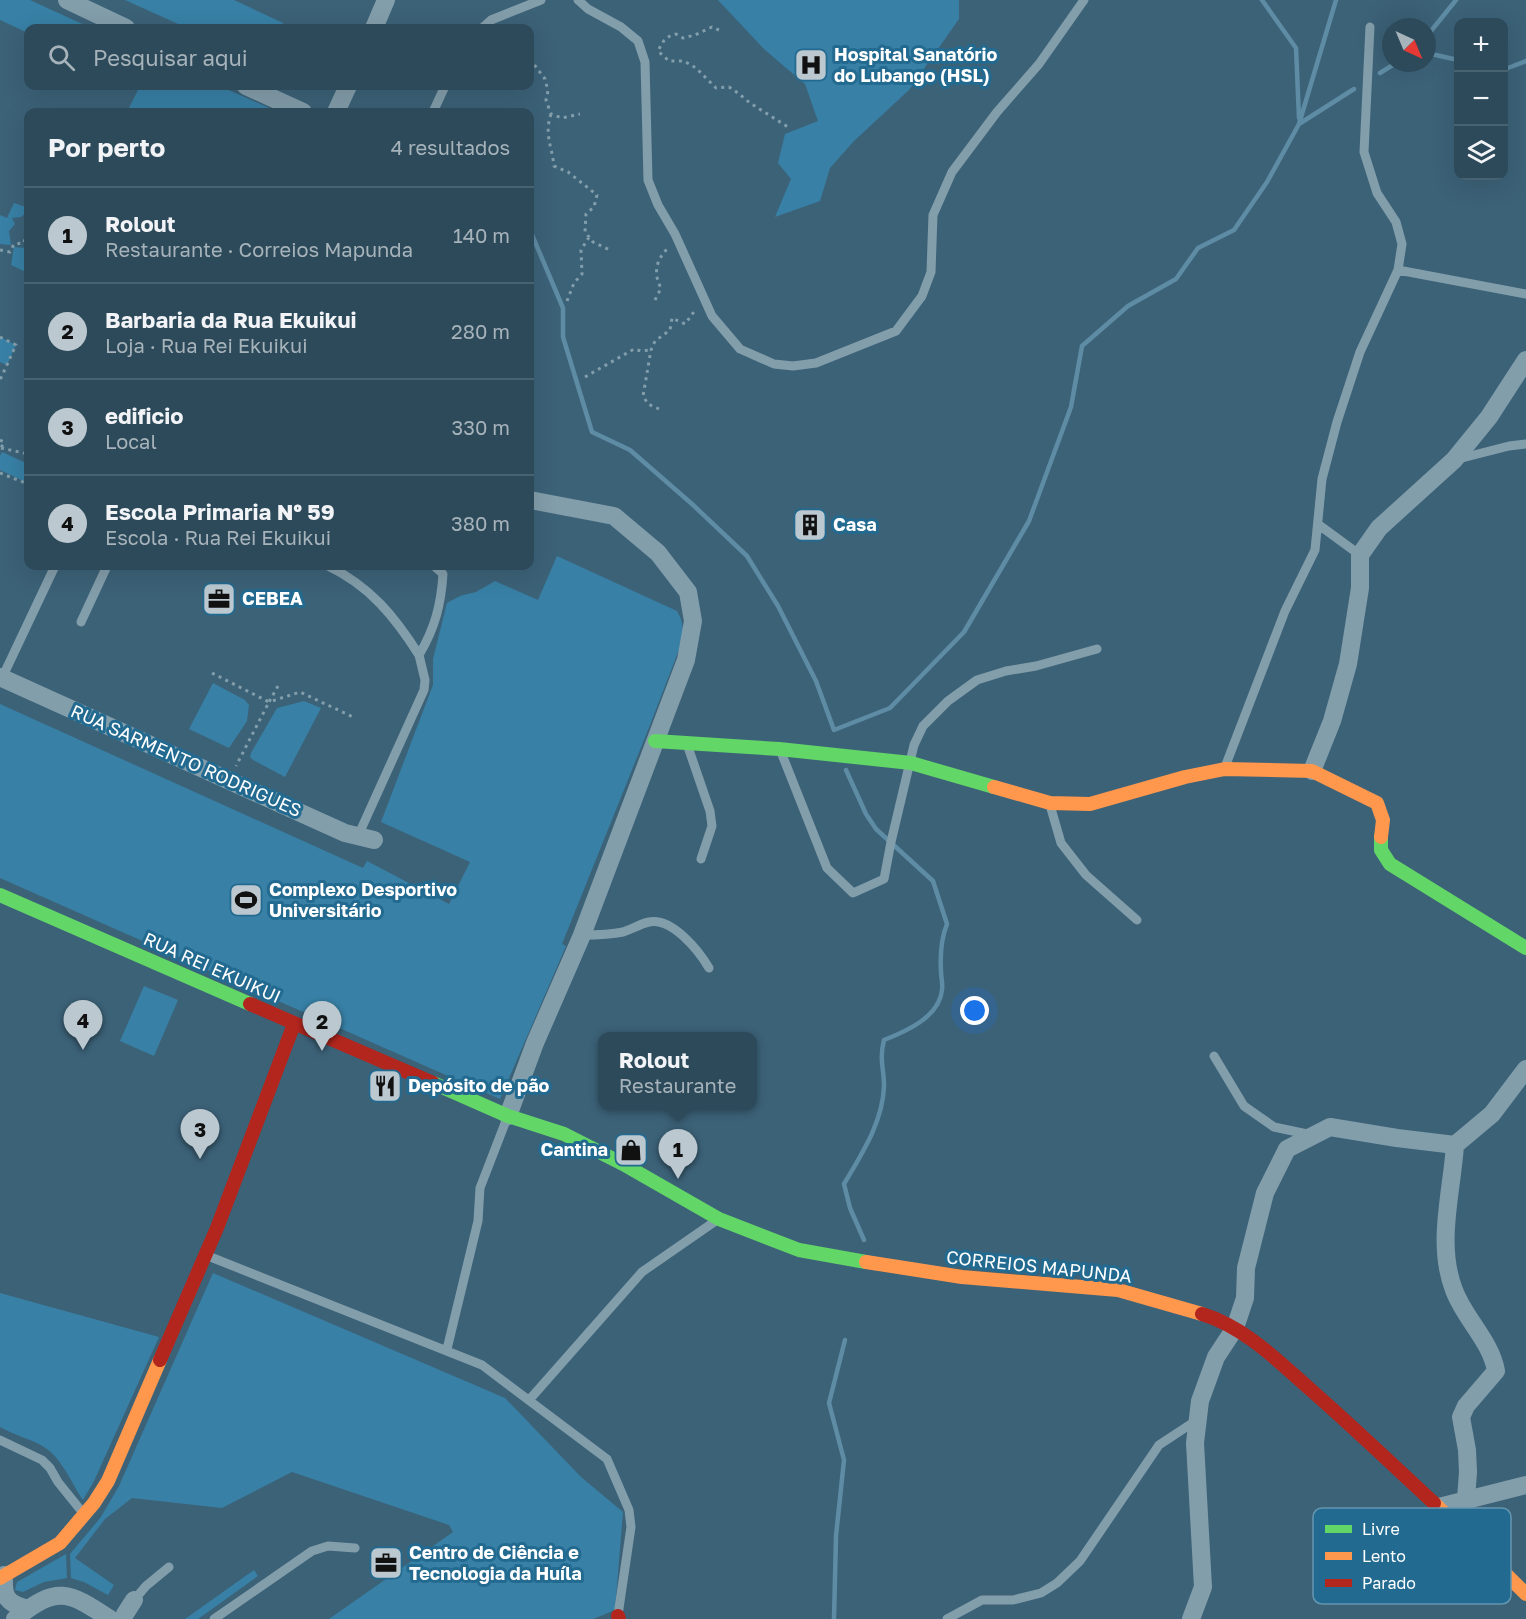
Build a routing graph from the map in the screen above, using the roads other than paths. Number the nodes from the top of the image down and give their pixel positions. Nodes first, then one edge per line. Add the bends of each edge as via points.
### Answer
1 (67, 0) edge
2 (386, 0) edge
3 (541, 0) edge
4 (578, 0) edge
5 (1084, 0) edge
6 (118, 24) edge
7 (376, 24) edge
8 (487, 24) edge
9 (1370, 27) dead end
10 (255, 90) edge
11 (346, 90) edge
12 (443, 90) edge
13 (294, 108) edge
14 (338, 108) edge
15 (435, 108) edge
16 (1398, 270) junction
17 (1526, 294) edge
18 (1526, 360) edge
19 (1526, 444) edge
20 (1454, 460) junction
21 (534, 501) edge
22 (1319, 525) junction
23 (1360, 555) junction
24 (53, 570) edge
25 (105, 570) edge
26 (334, 570) edge
27 (438, 570) edge
28 (81, 622) dead end
29 (1097, 649) dead end
30 (419, 655) junction
31 (1, 677) edge
32 (655, 741) junction
33 (686, 743) junction
34 (780, 748) junction
35 (911, 762) junction
36 (1225, 769) junction
37 (1312, 771) junction
38 (1050, 803) junction
39 (366, 838) joint
40 (701, 859) dead end
41 (0, 895) edge
42 (1137, 920) dead end
43 (582, 935) junction
44 (1526, 948) edge
45 (709, 968) dead end
46 (294, 1024) junction
47 (1214, 1056) dead end
48 (1526, 1069) edge
49 (508, 1116) junction
50 (1314, 1135) junction
51 (1455, 1145) junction
52 (719, 1219) junction
53 (205, 1254) junction
54 (1236, 1328) junction
55 (447, 1349) junction
56 (530, 1399) junction
57 (1198, 1419) junction
58 (0, 1440) edge
59 (1526, 1485) edge
60 (1466, 1499) junction
61 (1439, 1507) joint
62 (84, 1515) junction
63 (355, 1548) dead end
64 (169, 1567) dead end
65 (2, 1576) edge
66 (1511, 1579) edge
67 (1526, 1594) edge
68 (123, 1611) edge
69 (21, 1614) edge
70 (616, 1618) edge
71 (214, 1619) edge
72 (947, 1619) edge
73 (1191, 1619) edge

1 - 6 street
2 - 7 street
3 - 8 lane
4 - 5 lane via 638,41 645,62 648,180 711,316 740,349 774,364 794,366 816,363 896,331 922,296 931,272 933,215 952,172 996,112 1039,64
9 - 16 lane via 1364,152 1377,193 1396,222 1402,244
10 - 13 street
11 - 14 street
12 - 15 lane
16 - 17 lane
16 - 22 lane via 1360,352 1337,422 1322,479
18 - 20 street via 1490,417
19 - 20 lane
20 - 23 street via 1379,528
21 - 32 street via 614,516 658,553 688,592 693,621 686,660
22 - 23 lane
22 - 36 lane via 1315,549 1285,611
23 - 37 street via 1360,588 1348,664 1332,721
24 - 31 lane
25 - 28 lane
26 - 30 lane via 375,598 397,621
27 - 30 lane via 443,574 441,599 430,636
29 - 35 lane via 977,680 923,726
30 - 39 lane via 424,690
31 - 39 street, RUA SARMENTO RODRIGUES via 345,833
32 - 33 street
32 - 43 street
33 - 34 street
33 - 40 lane via 712,826
34 - 35 street
34 - 35 lane via 827,868 853,893 884,879
35 - 38 street
36 - 37 street
36 - 38 street via 1090,804
37 - 44 street via 1377,803 1384,822 1379,850 1390,864
38 - 42 lane via 1061,843 1086,875
41 - 46 street, RUA REI EKUIKUI
43 - 45 lane via 605,935 657,922 682,935
43 - 49 street
46 - 49 street, RUA REI EKUIKUI
46 - 53 street
47 - 50 lane via 1245,1106 1274,1127
48 - 51 street via 1492,1114
49 - 52 street, CORREIOS MAPUNDA via 574,1139
49 - 55 lane via 480,1188 478,1221
50 - 51 street via 1330,1127
50 - 54 street via 1287,1149 1265,1193
51 - 60 street via 1446,1258 1454,1290 1496,1371 1461,1417 1467,1450
52 - 54 street, CORREIOS MAPUNDA via 799,1250 962,1277 1118,1290 1191,1310
52 - 56 lane via 642,1272
53 - 55 lane
53 - 62 street via 108,1481
54 - 57 street via 1216,1357 1200,1401
54 - 61 street, CORREIOS MAPUNDA via 1297,1377
55 - 56 lane via 482,1365
56 - 70 lane via 607,1459 629,1510 631,1527
57 - 72 lane via 1159,1445 1080,1561 1057,1583 1041,1593 1013,1600 982,1600
57 - 73 street via 1195,1443 1203,1587
58 - 62 lane via 42,1460
59 - 60 street
60 - 61 street
62 - 65 street via 60,1543
63 - 71 lane via 328,1546 312,1551
64 - 68 lane
65 - 69 street via 3,1592
66 - 67 street, CORREIOS MAPUNDA
68 - 69 street via 68,1595 36,1602

